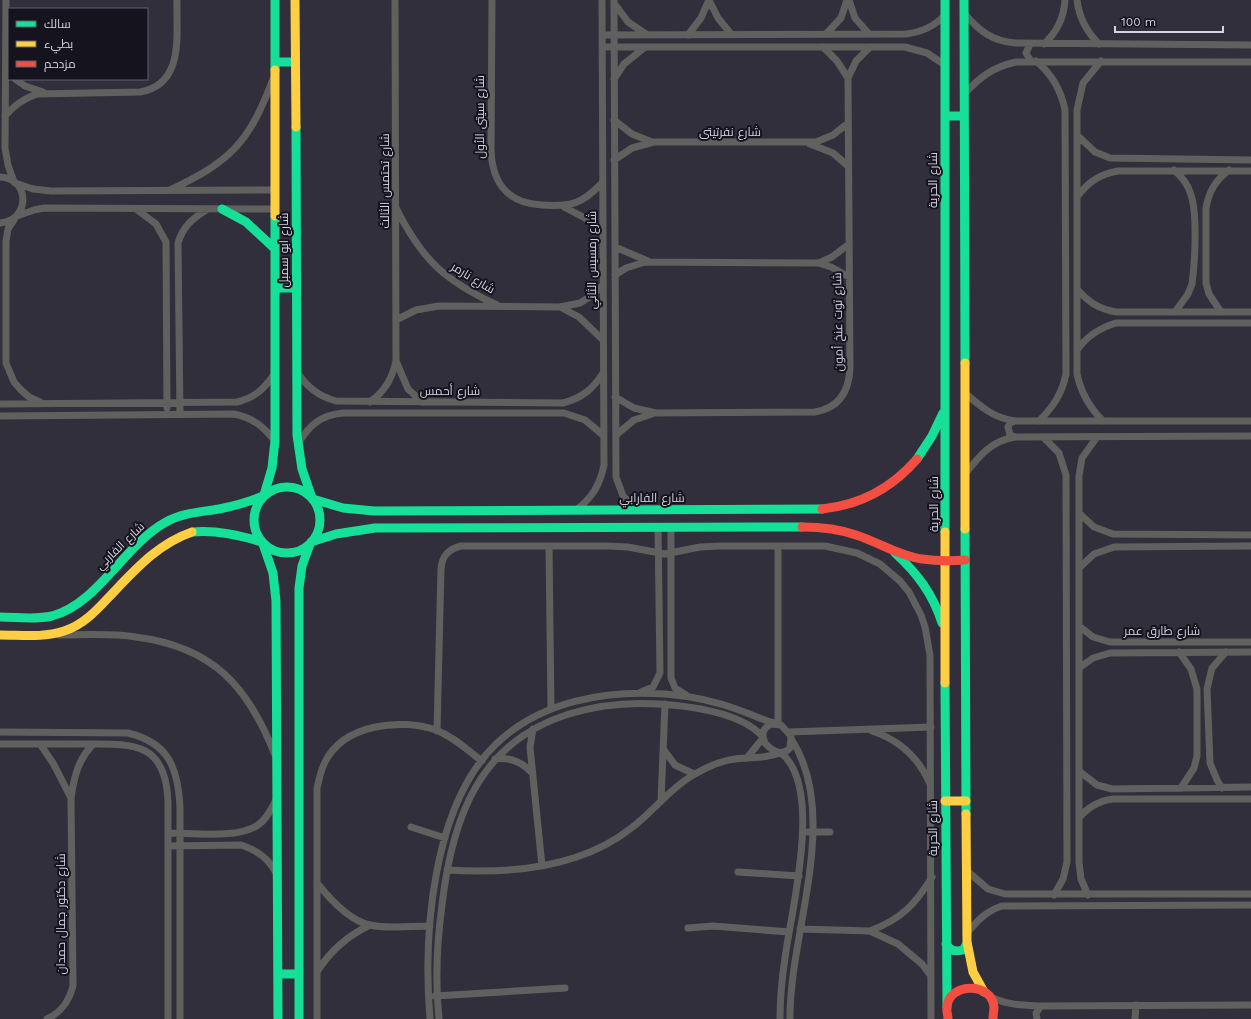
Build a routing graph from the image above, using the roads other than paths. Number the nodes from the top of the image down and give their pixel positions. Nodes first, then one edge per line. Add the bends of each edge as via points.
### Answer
1 (6, 0) edge
2 (177, 0) edge
3 (275, 0) edge
4 (295, 0) edge
5 (395, 0) edge
6 (492, 0) edge
7 (602, 0) edge
8 (709, 0) edge
9 (848, 0) edge
10 (945, 0) edge
11 (964, 0) edge
12 (614, 1) edge
13 (1065, 1) edge
14 (1077, 1) edge
15 (964, 13) junction
16 (945, 15) junction
17 (3, 20) edge
18 (688, 34) junction
19 (731, 34) junction
20 (764, 34) junction
21 (826, 34) junction
22 (869, 34) junction
23 (890, 34) junction
24 (602, 35) junction
25 (614, 35) junction
26 (648, 35) junction
27 (1030, 44) junction
28 (1044, 44) junction
29 (1099, 44) junction
30 (1251, 45) edge
31 (602, 47) junction
32 (614, 47) junction
33 (644, 47) junction
34 (764, 47) junction
35 (823, 47) junction
36 (870, 47) junction
37 (889, 47) junction
38 (1033, 61) junction
39 (1101, 61) junction
40 (275, 62) junction
41 (295, 62) junction
42 (1251, 62) edge
43 (945, 65) junction
44 (7, 70) edge
45 (275, 73) junction
46 (848, 78) junction
47 (614, 79) junction
48 (17, 80) edge
49 (50, 93) junction
50 (964, 94) junction
51 (1065, 110) junction
52 (1077, 110) junction
53 (5, 116) junction
54 (945, 116) junction
55 (964, 116) junction
56 (614, 120) junction
57 (848, 123) junction
58 (1076, 135) junction
59 (654, 142) junction
60 (806, 144) junction
61 (1119, 159) junction
62 (614, 160) junction
63 (1251, 160) edge
64 (848, 166) junction
65 (1174, 170) junction
66 (1229, 170) junction
67 (1118, 171) junction
68 (1251, 172) edge
69 (0, 177) edge
70 (14, 182) junction
71 (602, 182) junction
72 (275, 190) junction
73 (167, 191) junction
74 (1077, 197) junction
75 (396, 207) junction
76 (564, 207) junction
77 (1194, 208) junction
78 (1206, 208) junction
79 (136, 209) junction
80 (209, 209) junction
81 (222, 209) junction
82 (275, 209) junction
83 (16, 217) junction
84 (0, 223) edge
85 (603, 234) junction
86 (1066, 241) junction
87 (1077, 241) junction
88 (849, 244) junction
89 (615, 247) junction
90 (275, 249) junction
91 (652, 262) junction
92 (818, 263) junction
93 (1205, 272) junction
94 (1193, 273) junction
95 (615, 275) junction
96 (849, 277) junction
97 (603, 285) junction
98 (275, 288) junction
99 (296, 288) junction
100 (1077, 289) junction
101 (501, 307) junction
102 (560, 307) junction
103 (1116, 312) junction
104 (1175, 312) junction
105 (1221, 312) junction
106 (1240, 312) junction
107 (1251, 312) edge
108 (396, 320) junction
109 (1240, 323) junction
110 (1251, 323) edge
111 (1116, 324) junction
112 (603, 340) junction
113 (1077, 350) junction
114 (955, 355) junction
115 (396, 361) junction
116 (297, 372) junction
117 (275, 373) junction
118 (603, 373) junction
119 (1066, 374) junction
120 (1077, 374) junction
121 (965, 393) junction
122 (615, 397) junction
123 (370, 402) junction
124 (422, 402) junction
125 (484, 402) junction
126 (167, 403) junction
127 (180, 403) junction
128 (0, 404) edge
129 (44, 404) junction
130 (946, 407) junction
131 (484, 413) junction
132 (656, 413) junction
133 (167, 414) junction
134 (180, 414) junction
135 (0, 416) edge
136 (1015, 421) junction
137 (1039, 421) junction
138 (1103, 421) junction
139 (1251, 421) edge
140 (603, 435) junction
141 (616, 435) junction
142 (1251, 436) edge
143 (1015, 437) junction
144 (1043, 437) junction
145 (1097, 437) junction
146 (275, 440) junction
147 (298, 444) junction
148 (604, 464) junction
149 (616, 464) junction
150 (965, 474) junction
151 (1066, 475) junction
152 (1079, 476) junction
153 (264, 496) junction
154 (312, 499) junction
155 (576, 510) junction
156 (638, 510) junction
157 (793, 510) junction
158 (514, 511) junction
159 (1079, 513) junction
160 (793, 527) junction
161 (515, 528) junction
162 (658, 528) junction
163 (671, 528) junction
164 (1251, 534) edge
165 (1122, 535) junction
166 (1226, 535) junction
167 (262, 543) junction
168 (310, 543) junction
169 (549, 546) junction
170 (778, 546) junction
171 (1122, 546) junction
172 (1227, 546) junction
173 (1251, 546) edge
174 (890, 549) junction
175 (659, 553) junction
176 (671, 553) junction
177 (965, 560) junction
178 (946, 561) junction
179 (1079, 568) junction
180 (0, 617) edge
181 (659, 617) junction
182 (670, 617) junction
183 (1079, 626) junction
184 (0, 635) edge
185 (49, 635) junction
186 (946, 637) junction
187 (1116, 642) junction
188 (1251, 642) edge
189 (1115, 652) junction
190 (1179, 652) junction
191 (1226, 652) junction
192 (1251, 652) edge
193 (1079, 668) junction
194 (658, 678) junction
195 (670, 678) junction
196 (1197, 689) junction
197 (1207, 689) junction
198 (637, 694) junction
199 (604, 696) junction
200 (694, 698) junction
201 (665, 704) junction
202 (605, 706) junction
203 (551, 709) junction
204 (1066, 715) junction
205 (1079, 715) junction
206 (777, 724) junction
207 (931, 727) junction
208 (533, 729) junction
209 (868, 729) junction
210 (437, 731) junction
211 (0, 732) edge
212 (118, 732) junction
213 (789, 732) junction
214 (763, 737) junction
215 (792, 740) junction
216 (0, 744) edge
217 (40, 744) junction
218 (93, 744) junction
219 (117, 744) junction
220 (1197, 745) junction
221 (1209, 745) junction
222 (663, 749) junction
223 (780, 753) junction
224 (747, 758) junction
225 (495, 759) junction
226 (277, 760) junction
227 (482, 761) junction
228 (1079, 771) junction
229 (531, 772) junction
230 (694, 774) junction
231 (931, 787) junction
232 (1251, 787) edge
233 (1182, 788) junction
234 (1222, 788) junction
235 (1119, 789) junction
236 (461, 796) junction
237 (71, 798) junction
238 (277, 798) junction
239 (1120, 799) junction
240 (1251, 799) edge
241 (470, 800) junction
242 (661, 801) junction
243 (945, 801) junction
244 (966, 801) junction
245 (1079, 818) junction
246 (411, 827) dead end
247 (802, 831) junction
248 (812, 832) junction
249 (830, 832) dead end
250 (168, 833) junction
251 (180, 833) junction
252 (445, 838) junction
253 (180, 845) junction
254 (168, 846) junction
255 (1067, 862) junction
256 (1079, 862) junction
257 (542, 866) junction
258 (447, 870) junction
259 (966, 870) junction
260 (738, 872) dead end
261 (799, 876) junction
262 (278, 877) junction
263 (932, 877) junction
264 (317, 883) junction
265 (1251, 894) edge
266 (1013, 895) junction
267 (1054, 895) junction
268 (1088, 895) junction
269 (1131, 895) junction
270 (1251, 905) edge
271 (1013, 906) junction
272 (1131, 906) junction
273 (370, 926) junction
274 (430, 926) junction
275 (688, 928) dead end
276 (800, 929) junction
277 (870, 931) junction
278 (789, 932) junction
279 (966, 934) junction
280 (946, 944) junction
281 (967, 944) junction
282 (317, 972) junction
283 (278, 974) junction
284 (299, 974) junction
285 (931, 976) junction
286 (565, 988) dead end
287 (986, 993) junction
288 (428, 996) junction
289 (438, 996) junction
290 (1136, 1005) junction
291 (1251, 1005) edge
292 (1041, 1006) junction
293 (947, 1007) junction
294 (947, 1018) edge
295 (47, 1019) edge
296 (168, 1019) edge
297 (180, 1019) edge
298 (278, 1019) edge
299 (299, 1019) edge
300 (317, 1019) edge
301 (430, 1019) edge
302 (440, 1019) edge
303 (780, 1019) edge
304 (790, 1019) edge
305 (931, 1019) edge
306 (993, 1019) edge
307 (1037, 1019) edge
308 (1135, 1019) edge

1 - 17 street
2 - 49 street via 175,58 167,78 159,85 140,92
3 - 40 street, شارع ابو سمبل
4 - 41 street, شارع ابو سمبل
5 - 75 street, شارع تحتمس الثالث
6 - 76 street, شارع سيتى الأول via 493,172 505,191 523,202
7 - 24 street, شارع رمسيس الثاني
8 - 18 street via 701,18
8 - 19 street via 718,18
9 - 21 street via 841,18
9 - 22 street via 856,18
10 - 16 street, شارع الحرية
11 - 15 street, شارع الحرية
12 - 25 street, شارع رمسيس الثاني
12 - 26 street via 628,22
13 - 14 street via 1071,4
13 - 28 street via 1057,30
14 - 29 street via 1084,25
15 - 27 street via 983,33 993,38 1004,42
15 - 50 street, شارع الحرية
16 - 23 street via 924,30
16 - 43 street, شارع الحرية
17 - 44 street
18 - 19 street
18 - 26 street
19 - 20 street
20 - 21 street
20 - 34 street
21 - 22 street
22 - 23 street
23 - 37 street via 892,41
24 - 25 street
24 - 31 street, شارع رمسيس الثاني
25 - 26 street
25 - 32 street, شارع رمسيس الثاني
27 - 28 street
27 - 38 street via 1026,53
28 - 29 street
29 - 30 street
31 - 32 street
31 - 71 street, شارع رمسيس الثاني
32 - 33 street
32 - 47 street, شارع رمسيس الثاني
33 - 34 street
33 - 47 street via 627,61
34 - 35 street
35 - 36 street
35 - 46 street via 837,61
36 - 37 street
36 - 46 street, شارع توت عنخ أمون via 856,61
37 - 43 street via 916,49
38 - 39 street
38 - 50 street via 1001,65 988,71
38 - 51 street via 1056,83
39 - 42 street
39 - 52 street via 1083,83
40 - 41 street
40 - 45 street, شارع ابو سمبل
41 - 99 street, شارع ابو سمبل
43 - 54 street, شارع الحرية
44 - 53 street
45 - 72 street, شارع ابو سمبل
45 - 73 street via 257,119 236,148 209,170
46 - 57 street, شارع توت عنخ أمون
47 - 56 street, شارع رمسيس الثاني
48 - 49 street via 36,91
49 - 53 street via 37,94 25,99
50 - 55 street, شارع الحرية
51 - 52 street via 1071,107
51 - 86 street
52 - 58 street
53 - 70 street via 5,148
54 - 55 street
54 - 114 street, شارع الحرية
55 - 114 street, شارع الحرية
56 - 59 street, شارع نفرتيتى via 632,134
56 - 62 street, شارع رمسيس الثاني
57 - 60 street, شارع نفرتيتى via 825,140
57 - 64 street, شارع توت عنخ أمون
58 - 61 street via 1095,152
58 - 74 street
59 - 60 street, شارع نفرتيتى
59 - 62 street, شارع نفرتيتى via 632,148
60 - 64 street, شارع نفرتيتى via 829,151
61 - 63 street
61 - 67 street via 1116,164
62 - 89 street, شارع رمسيس الثاني
64 - 88 street, شارع توت عنخ أمون
65 - 66 street
65 - 67 street
65 - 77 street via 1186,183
66 - 68 street
66 - 78 street via 1213,186
67 - 74 street via 1108,172 1090,181
69 - 70 street
70 - 73 street via 33,189 46,190
70 - 83 street via 23,199
71 - 76 street, شارع سيتى الأول via 586,198
71 - 85 street, شارع رمسيس الثاني
72 - 73 street
72 - 82 street, شارع ابو سمبل
74 - 87 street
75 - 101 street, شارع نارمر via 420,249 437,268 456,284
75 - 108 street, شارع تحتمس الثالث
76 - 85 street, شارع سيتى الأول via 585,218
77 - 78 street
77 - 94 street
78 - 93 street
79 - 80 street
79 - 83 street via 44,208 25,212
79 - 126 street via 156,224 166,242
80 - 81 street
80 - 127 street via 190,222 178,243
81 - 82 street
81 - 90 street via 246,222
82 - 90 street, شارع ابو سمبل
83 - 84 street
83 - 129 street via 8,229 6,241 6,363 12,378 21,390
85 - 97 street, شارع رمسيس الثاني
86 - 87 street
86 - 119 street
87 - 100 street
88 - 92 street via 832,257
88 - 96 street, شارع توت عنخ أمون
89 - 91 street
89 - 95 street, شارع رمسيس الثاني
90 - 98 street, شارع ابو سمبل
91 - 92 street
91 - 95 street via 632,265
92 - 96 street
93 - 94 street via 1201,275
93 - 105 street via 1209,294
94 - 104 street via 1188,294
95 - 122 street, شارع رمسيس الثاني
96 - 132 street, شارع توت عنخ أمون via 850,376 846,391 836,404 814,412
97 - 102 street, شارع نارمر via 580,303
97 - 112 street, شارع رمسيس الثاني
98 - 99 street
98 - 117 street, شارع ابو سمبل
99 - 116 street, شارع ابو سمبل
100 - 103 street via 1094,305
100 - 113 street
101 - 102 street, شارع نارمر
101 - 108 street, شارع نارمر via 427,307
102 - 112 street, شارع نارمر via 579,317
103 - 104 street
103 - 111 street via 1113,318
104 - 105 street
105 - 106 street
106 - 107 street
106 - 109 street
108 - 115 street, شارع تحتمس الثالث
109 - 110 street
109 - 111 street
111 - 113 street via 1094,333
112 - 118 street, شارع رمسيس الثاني
113 - 120 street
114 - 121 street, شارع الحرية
114 - 130 street, شارع الحرية
115 - 123 street, شارع تحتمس الثالث via 385,389
115 - 124 street, شارع تحتمس الثالث via 408,389
116 - 123 street, شارع أحمس via 309,388 326,398 344,402
116 - 147 street, شارع ابو سمبل
117 - 127 street via 258,394 247,400
117 - 146 street, شارع ابو سمبل
118 - 125 street, شارع أحمس via 591,390 573,400
118 - 140 street, شارع رمسيس الثاني
119 - 120 street via 1071,377
119 - 137 street via 1060,394
120 - 138 street via 1085,399
121 - 136 street via 990,413
121 - 150 street, شارع الحرية
122 - 132 street, شارع توت عنخ أمون via 634,408
122 - 141 street, شارع رمسيس الثاني
123 - 124 street, شارع أحمس
124 - 125 street, شارع أحمس
125 - 131 street
126 - 127 street
126 - 129 street
126 - 133 street
127 - 134 street
128 - 129 street
130 - 157 street, شارع الفارابي via 925,451 914,465 889,486 875,495 843,506
130 - 178 street, شارع الحرية
131 - 140 street, شارع أحمس via 564,413 585,420
131 - 147 street, شارع أحمس via 333,414 308,428
132 - 141 street, شارع توت عنخ أمون via 634,420
133 - 134 street
133 - 135 street
134 - 146 street via 224,414 245,417 265,428
136 - 137 street
136 - 143 street via 1010,423 1008,428 1010,435
137 - 138 street
138 - 139 street
140 - 148 street, شارع رمسيس الثاني
141 - 149 street, شارع رمسيس الثاني
142 - 145 street
143 - 144 street
143 - 150 street via 996,442 987,448
144 - 145 street
144 - 151 street via 1059,453
145 - 152 street via 1082,458
146 - 153 street, شارع ابو سمبل via 272,468
147 - 154 street, شارع ابو سمبل via 302,469
148 - 149 street
148 - 155 street, شارع رمسيس الثاني via 595,491 585,504
149 - 156 street, شارع رمسيس الثاني via 619,486 626,500
150 - 177 street, شارع الحرية
151 - 152 street via 1072,472
151 - 204 street
152 - 159 street
153 - 154 street via 276,489 289,487 305,492
153 - 167 street via 254,510 253,519 255,531
153 - 180 street, شارع الفاربي via 241,504 195,512 166,522 131,549 84,598 64,612 40,617
154 - 158 street, شارع الفارابي via 343,508 374,511
154 - 168 street via 320,521 316,536
155 - 156 street, شارع الفارابي
155 - 158 street, شارع الفارابي
156 - 157 street, شارع الفارابي
157 - 160 street
158 - 161 street
159 - 165 street via 1103,532
159 - 179 street
160 - 163 street
160 - 174 street via 837,529
161 - 162 street
161 - 168 street via 362,529
162 - 163 street
162 - 175 street
163 - 176 street
164 - 166 street
165 - 166 street
165 - 171 street via 1117,540
166 - 172 street
167 - 168 street via 270,549 286,553 299,551
167 - 185 street via 234,533 208,529 190,531 173,538 154,552 89,616 71,628
167 - 226 street via 273,573 276,593
168 - 284 street via 302,566 299,588
169 - 175 street via 618,546
169 - 203 street
169 - 210 street via 461,546 454,547 444,556 440,569
170 - 176 street via 700,547
170 - 206 street
170 - 207 street via 831,547 857,552 880,564 900,581 916,603 925,627 930,655
171 - 172 street
171 - 179 street via 1094,554
172 - 173 street
174 - 178 street via 921,559
174 - 186 street via 913,570 931,595
175 - 176 street
175 - 181 street
176 - 182 street
177 - 178 street
177 - 244 street, شارع الحرية
178 - 186 street, شارع الحرية
179 - 183 street
181 - 182 street
181 - 194 street
182 - 195 street
183 - 187 street, شارع طارق عمر via 1093,637
183 - 193 street
184 - 185 street
185 - 226 street via 134,636 170,643 198,656 218,669 245,695 264,727
186 - 243 street, شارع الحرية
187 - 188 street, شارع طارق عمر
187 - 189 street via 1111,647
189 - 190 street, شارع طارق عمر
189 - 193 street, شارع طارق عمر via 1093,658
190 - 191 street, شارع طارق عمر
190 - 196 street via 1190,669
191 - 192 street, شارع طارق عمر
191 - 197 street via 1212,668
193 - 205 street
194 - 195 street via 666,681
194 - 198 street via 648,690
195 - 200 street via 675,688
196 - 197 street via 1202,685
196 - 220 street
197 - 221 street
198 - 199 street
198 - 200 street
199 - 202 street
199 - 203 street
200 - 206 street via 721,704
201 - 202 street
201 - 214 street via 700,709 734,718 749,724
201 - 222 street
202 - 208 street via 561,717
203 - 227 street via 509,733
204 - 205 street
204 - 255 street
205 - 228 street
206 - 213 street
206 - 214 street via 764,728
207 - 209 street
207 - 231 street
208 - 225 street via 512,742
208 - 229 street via 530,747
209 - 213 street
209 - 231 street via 897,742 909,752 919,763
210 - 227 street via 456,741
210 - 264 street via 398,725 372,728 348,738 333,750 325,762 317,788
211 - 212 street
212 - 219 street
212 - 251 street via 139,735 166,754 179,785
213 - 215 street
214 - 223 street via 768,747
214 - 224 street
215 - 223 street via 790,748
215 - 248 street via 807,776
216 - 217 street
217 - 218 street
217 - 237 street, شارع دكتور جمال حمدان
218 - 219 street
218 - 237 street, شارع دكتور جمال حمدان via 76,770
219 - 250 street via 134,745 144,749 160,764 168,787
220 - 221 street via 1205,750
220 - 233 street via 1194,768
221 - 234 street via 1213,772
222 - 230 street via 675,765
222 - 242 street
223 - 224 street via 764,758
223 - 247 street via 791,763 796,775
224 - 230 street via 714,765
225 - 229 street via 519,762
225 - 241 street via 481,778
226 - 238 street
227 - 236 street
228 - 235 street via 1097,785
228 - 245 street
229 - 257 street
230 - 242 street via 676,786
231 - 263 street
232 - 234 street
233 - 234 street
233 - 235 street
235 - 239 street via 1116,794
236 - 241 street
236 - 252 street
237 - 295 street, شارع دكتور جمال حمدان via 72,986 71,995 62,1009
238 - 251 street via 266,818 250,829
238 - 262 street
239 - 240 street
239 - 245 street via 1097,803
241 - 258 street
242 - 257 street via 629,830 611,842 576,857
243 - 244 street
243 - 280 street, شارع الحرية
244 - 259 street, شارع الحرية
245 - 256 street
246 - 252 street
247 - 248 street
247 - 261 street
248 - 249 street
248 - 276 street via 809,882
250 - 251 street
250 - 254 street
251 - 253 street
252 - 274 street
253 - 254 street
253 - 262 street via 232,844 250,848 266,858
253 - 297 street
254 - 296 street
255 - 256 street via 1074,866
255 - 267 street via 1063,879
256 - 268 street via 1081,879
257 - 258 street via 504,871
258 - 289 street via 438,946
259 - 266 street via 988,889
259 - 279 street, شارع الحرية
260 - 261 street
261 - 278 street
262 - 283 street
263 - 277 street via 907,910 885,925
263 - 285 street
264 - 273 street via 335,904
264 - 282 street
265 - 269 street
266 - 267 street
266 - 271 street via 1010,902
267 - 268 street
268 - 269 street
269 - 272 street
270 - 272 street
271 - 272 street
271 - 279 street via 992,909
273 - 274 street
273 - 282 street via 341,943
274 - 288 street
275 - 278 street via 713,926
276 - 277 street
276 - 304 street via 792,975
277 - 285 street via 898,944 922,964
278 - 303 street
279 - 281 street, شارع الحرية
280 - 281 street via 950,950 956,952 963,950
280 - 293 street, شارع الحرية
281 - 287 street, شارع الحرية via 972,973
282 - 300 street
283 - 284 street
283 - 298 street
284 - 299 street
285 - 305 street
286 - 289 street
287 - 292 street via 1012,1004
287 - 293 street via 975,988 961,989 953,994
287 - 306 street, شارع الحرية via 994,1008
288 - 289 street
288 - 301 street
289 - 302 street
290 - 291 street
290 - 292 street
290 - 308 street
292 - 307 street via 1036,1013
293 - 294 street, شارع الحرية

